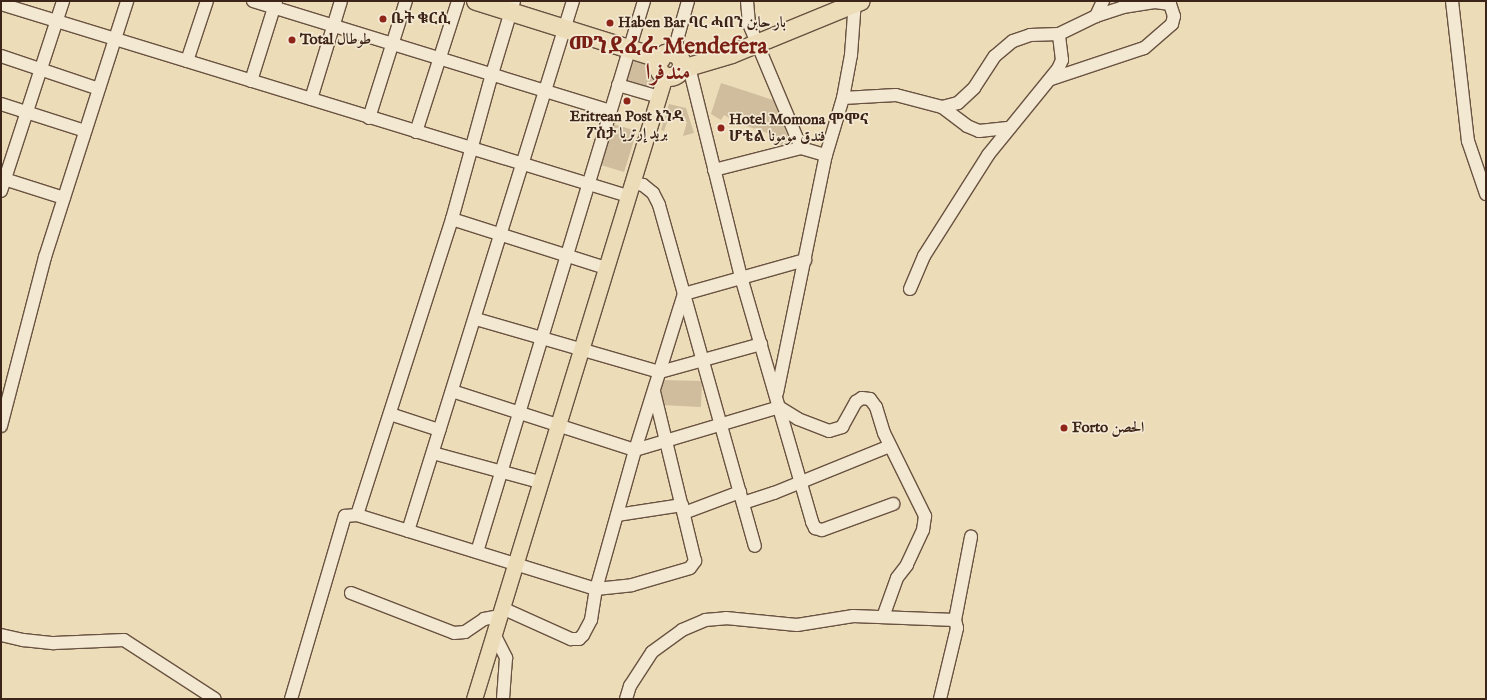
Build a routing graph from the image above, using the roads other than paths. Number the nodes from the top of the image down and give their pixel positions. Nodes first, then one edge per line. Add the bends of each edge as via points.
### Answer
1 (63, 1) edge
2 (126, 1) edge
3 (207, 1) edge
4 (253, 1) edge
5 (341, 1) edge
6 (406, 1) edge
7 (458, 1) edge
8 (476, 1) edge
9 (573, 1) edge
10 (644, 1) edge
11 (688, 1) edge
12 (747, 1) edge
13 (1103, 1) edge
14 (1452, 1) edge
15 (857, 2) edge
16 (1, 4) edge
17 (275, 4) edge
18 (513, 7) edge
19 (1096, 16) junction
20 (57, 21) junction
21 (333, 26) junction
22 (565, 30) junction
23 (1059, 34) junction
24 (116, 39) junction
25 (393, 42) junction
26 (757, 44) junction
27 (630, 48) junction
28 (1, 56) edge
29 (441, 57) junction
30 (187, 61) junction
31 (676, 62) junction
32 (41, 69) junction
33 (492, 74) junction
34 (665, 76) joint
35 (1051, 79) junction
36 (251, 81) junction
37 (618, 85) junction
38 (99, 89) junction
39 (545, 91) junction
40 (659, 97) junction
41 (843, 98) junction
42 (311, 99) junction
43 (1, 104) edge
44 (942, 107) junction
45 (610, 111) junction
46 (27, 112) junction
47 (369, 118) junction
48 (1010, 128) junction
49 (85, 131) junction
50 (416, 132) junction
51 (801, 148) junction
52 (471, 149) junction
53 (1471, 154) junction
54 (826, 155) junction
55 (522, 164) junction
56 (714, 170) junction
57 (1486, 175) edge
58 (2, 183) edge
59 (588, 184) junction
60 (630, 189) junction
61 (1486, 194) edge
62 (64, 198) junction
63 (452, 219) junction
64 (502, 235) junction
65 (567, 256) junction
66 (805, 260) junction
67 (606, 268) junction
68 (741, 277) junction
69 (910, 290) dead end
70 (684, 294) junction
71 (476, 319) junction
72 (542, 337) junction
73 (761, 344) junction
74 (582, 349) junction
75 (703, 360) junction
76 (660, 372) junction
77 (452, 391) junction
78 (654, 392) junction
79 (778, 402) junction
80 (519, 412) junction
81 (390, 414) junction
82 (1, 423) edge
83 (722, 424) junction
84 (558, 425) junction
85 (439, 430) junction
86 (664, 440) junction
87 (890, 446) junction
88 (635, 450) junction
89 (433, 453) junction
90 (501, 473) junction
91 (540, 482) junction
92 (801, 482) junction
93 (741, 497) junction
94 (893, 504) dead end
95 (683, 509) junction
96 (617, 515) junction
97 (357, 516) junction
98 (408, 531) junction
99 (970, 537) dead end
100 (755, 546) dead end
101 (477, 552) junction
102 (515, 563) junction
103 (596, 589) junction
104 (351, 593) dead end
105 (501, 612) junction
106 (884, 617) junction
107 (956, 620) junction
108 (494, 634) junction
109 (1, 635) edge
110 (215, 699) edge
111 (291, 699) edge
112 (474, 699) edge
113 (504, 699) edge
114 (626, 699) edge
115 (940, 699) edge

1 - 20 street
2 - 24 street
3 - 30 street
4 - 17 street
5 - 21 street
6 - 25 street
7 - 29 street
8 - 18 highway
9 - 22 street
10 - 27 street
11 - 31 street
12 - 26 street via 749,24
13 - 19 street
14 - 53 street
15 - 26 highway
15 - 41 street
16 - 20 street
17 - 21 street
17 - 36 street
18 - 22 highway
18 - 33 street
19 - 23 street
19 - 35 street via 1123,7 1155,2 1170,4 1174,16 1172,24 1144,48
20 - 24 street
20 - 32 street
21 - 25 street
21 - 42 street
22 - 27 highway
22 - 39 street
23 - 35 street via 1062,60
23 - 44 street via 1030,35 1013,41 995,56 974,88 958,103
24 - 30 street
24 - 38 street
25 - 29 street
25 - 47 street
26 - 31 highway
26 - 51 street
27 - 31 highway
27 - 37 street
28 - 32 street
29 - 33 street
29 - 50 street
30 - 36 street
31 - 34 highway via 660,70
31 - 56 street
32 - 38 street
32 - 46 street
33 - 39 street
33 - 52 street
34 - 40 main road
35 - 48 street
36 - 42 street
37 - 40 street
37 - 45 street
38 - 49 street
39 - 45 street
39 - 55 street
40 - 60 main road
41 - 44 street via 896,95
41 - 54 street
42 - 47 street
43 - 46 street
44 - 48 street via 967,126 979,131
45 - 59 street
46 - 49 street
46 - 58 street
47 - 50 street
48 - 69 street via 988,155 924,256
49 - 62 street
50 - 52 street
51 - 54 street
51 - 56 street
52 - 55 street
52 - 63 street
53 - 57 street
53 - 61 street
54 - 66 street
55 - 59 street
55 - 64 street
56 - 68 street
58 - 62 street
59 - 60 street
59 - 65 street
60 - 67 main road
60 - 70 street via 643,185 653,193 659,205
62 - 82 street
63 - 64 street
63 - 81 street
64 - 65 street
64 - 71 street
65 - 67 street
65 - 72 street
66 - 68 street
66 - 79 street
67 - 74 main road
68 - 70 street
68 - 73 street
70 - 75 street
70 - 76 street
71 - 72 street
71 - 77 street
72 - 74 street
72 - 80 street
73 - 75 street
73 - 79 street
74 - 76 street
74 - 84 main road
75 - 76 street
75 - 83 street
76 - 78 street
77 - 80 street
77 - 85 street
78 - 86 street
78 - 88 street
79 - 83 street
79 - 87 street via 798,419 829,431 842,427 856,402 862,398 870,399 876,407
79 - 92 street
80 - 84 street
80 - 90 street
81 - 85 street
81 - 97 street
83 - 86 street
83 - 93 street
84 - 88 street
84 - 91 main road
85 - 89 street
86 - 88 street
86 - 95 street
87 - 92 street
87 - 106 street via 925,516 923,530 907,565 897,578
88 - 96 street
89 - 90 street
89 - 98 street
90 - 91 street
90 - 101 street
91 - 102 main road
92 - 93 street
92 - 94 street via 815,528 822,530
93 - 95 street
93 - 100 street
95 - 96 street
95 - 103 street via 695,561 690,568 632,585
96 - 103 street
97 - 98 street
97 - 111 street via 345,516 341,522
98 - 101 street
99 - 107 street
101 - 102 street
102 - 103 street
102 - 105 main road
103 - 105 street via 591,620 579,639 571,639
104 - 105 street via 454,633 465,632 484,619
105 - 108 main road
106 - 107 street
106 - 114 street via 854,616 797,625 726,618 705,620 682,630 652,652 630,686
107 - 115 street
108 - 112 main road
108 - 113 street via 506,658
109 - 110 street via 54,643 124,640

